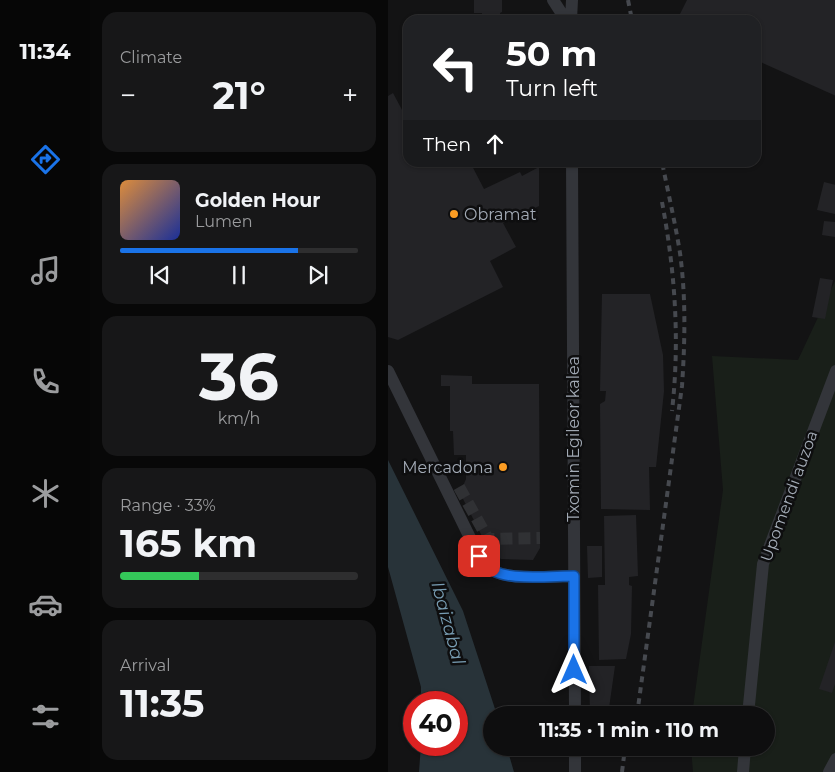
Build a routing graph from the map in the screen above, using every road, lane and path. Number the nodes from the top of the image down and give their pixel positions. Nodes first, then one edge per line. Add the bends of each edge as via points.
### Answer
1 (553, 0) edge
2 (572, 0) edge
3 (564, 15) edge
4 (571, 15) edge
5 (572, 167) edge
6 (388, 371) edge
7 (836, 371) edge
8 (574, 576) junction
9 (575, 706) edge
10 (749, 706) edge
11 (575, 756) edge
12 (744, 756) edge
13 (836, 759) edge
14 (575, 772) edge
15 (743, 772) edge
16 (829, 772) edge

1 - 3 street
2 - 4 street
5 - 8 street, Txomin Egileor kalea
6 - 8 street via 486,565 508,575
7 - 10 street, Upomendi auzoa via 763,564
8 - 9 street, Txomin Egileor kalea
11 - 14 street
12 - 15 street
13 - 16 street

